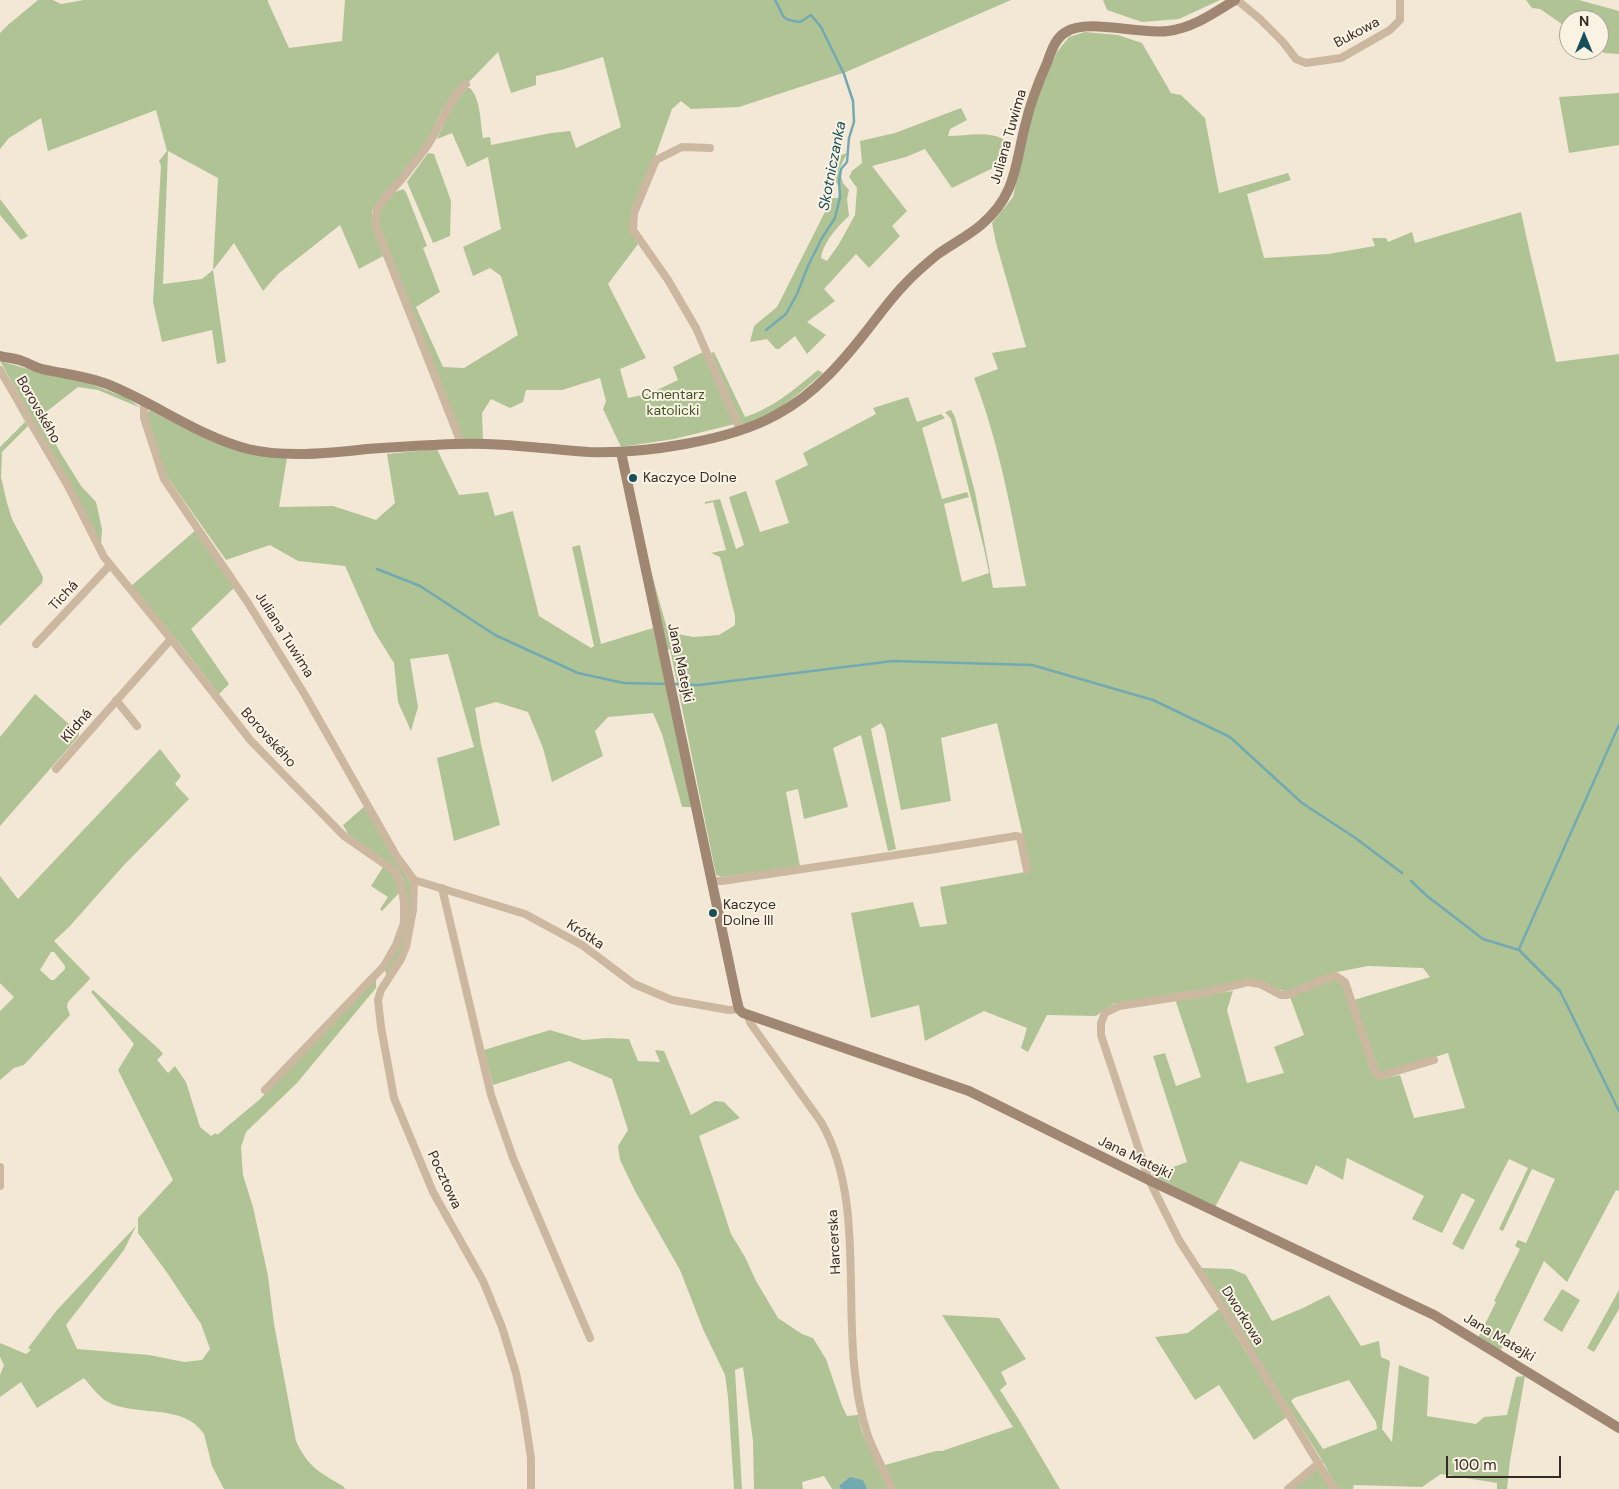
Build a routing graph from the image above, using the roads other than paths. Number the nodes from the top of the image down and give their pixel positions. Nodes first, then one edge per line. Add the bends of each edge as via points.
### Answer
1 (1236, 0) edge
2 (1400, 0) edge
3 (466, 84) dead end
4 (710, 148) dead end
5 (1, 359) edge
6 (0, 370) edge
7 (144, 402) junction
8 (740, 430) junction
9 (461, 443) junction
10 (621, 452) junction
11 (110, 565) junction
12 (171, 639) junction
13 (36, 644) dead end
14 (116, 700) junction
15 (137, 726) dead end
16 (56, 769) dead end
17 (1027, 870) dead end
18 (414, 880) junction
19 (712, 881) junction
20 (442, 888) junction
21 (744, 1012) junction
22 (1434, 1060) dead end
23 (265, 1090) dead end
24 (0, 1167) edge
25 (1148, 1180) junction
26 (0, 1186) edge
27 (590, 1338) dead end
28 (1619, 1428) edge
29 (1320, 1463) junction
30 (531, 1489) edge
31 (891, 1489) edge
32 (1288, 1489) edge
33 (1334, 1489) edge

1 - 2 street, Bukowa via 1260,19 1296,59 1306,63 1340,58 1390,30 1400,20
1 - 8 street, Juliana Tuwima via 1201,21 1170,31 1152,33 1085,26 1069,29 1060,36 1030,106 1014,176 997,208 982,224 904,284 817,387 780,413
3 - 9 street via 448,108 430,142 382,202 376,220
4 - 8 street via 682,147 656,160 634,212 633,230 696,328
5 - 7 street, Juliana Tuwima via 21,360 36,368 88,378
6 - 11 street, Borovského
7 - 9 street, Juliana Tuwima via 220,439 262,452 317,454
7 - 18 street, Juliana Tuwima via 144,418 164,479 248,603 305,695 397,857
8 - 10 street, Juliana Tuwima via 695,441
9 - 10 street, Juliana Tuwima
10 - 19 street, Jana Matejki
11 - 12 street, Borovského
11 - 13 street, Tichá
12 - 14 street, Klidná
12 - 23 street, Borovského via 251,741 344,836 396,872 401,884 404,923 384,966
14 - 15 street
14 - 16 street, Klidná
17 - 19 street via 1020,837 1016,836
18 - 20 street, Krótka
18 - 30 street, Pocztowa via 413,910 406,947 378,1000 380,1028 394,1098 433,1192 483,1281 502,1327 524,1412
19 - 21 street, Jana Matejki
20 - 21 street, Krótka via 525,914 582,945 634,984 672,1000
20 - 27 street via 491,1095 513,1158
21 - 25 street, Jana Matejki via 969,1091
21 - 31 street, Harcerska via 821,1122 835,1152 848,1220 855,1376 867,1433
22 - 25 street, Dworkowa via 1380,1076 1376,1074 1345,982 1336,976 1288,995 1248,982 1204,993 1118,1006 1105,1014 1101,1035
24 - 26 street
25 - 28 street, Jana Matejki via 1434,1315
25 - 29 street, Dworkowa via 1179,1240
29 - 32 street
29 - 33 street, Dworkowa

